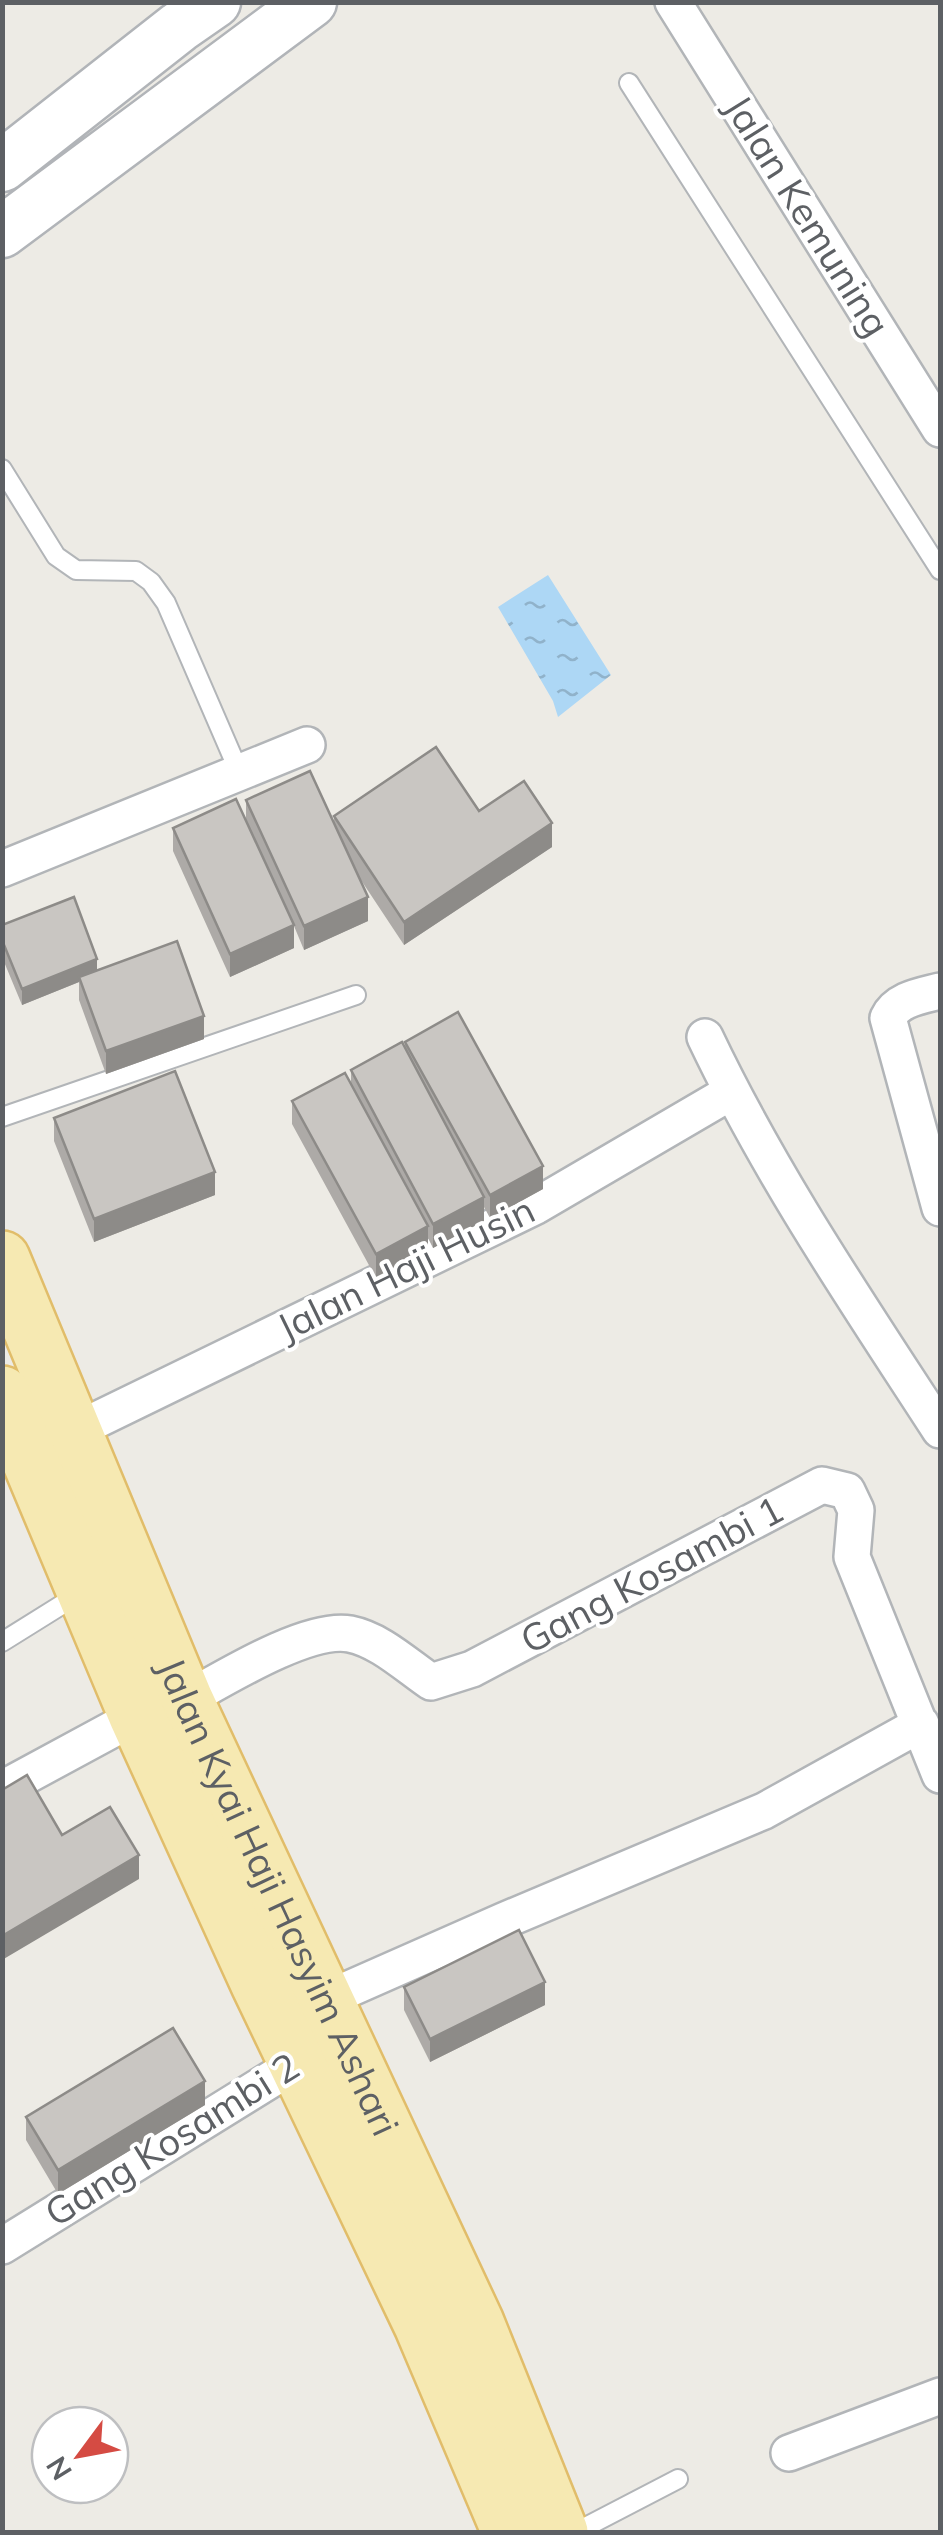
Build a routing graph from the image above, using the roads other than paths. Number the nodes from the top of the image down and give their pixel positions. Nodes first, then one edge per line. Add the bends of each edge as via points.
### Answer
1 (215, 2) edge
2 (312, 2) edge
3 (673, 2) edge
4 (629, 82) dead end
5 (2, 166) edge
6 (2, 232) edge
7 (940, 429) edge
8 (2, 469) edge
9 (940, 570) edge
10 (308, 745) dead end
11 (240, 774) junction
12 (2, 869) edge
13 (940, 991) edge
14 (356, 995) dead end
15 (705, 1037) dead end
16 (731, 1092) junction
17 (2, 1117) edge
18 (940, 1208) edge
19 (2, 1259) edge
20 (2, 1394) edge
21 (940, 1430) edge
22 (72, 1432) junction
23 (84, 1591) junction
24 (2, 1642) edge
25 (161, 1708) junction
26 (922, 1724) junction
27 (940, 1774) edge
28 (2, 1789) edge
29 (322, 2033) junction
30 (2, 2246) edge
31 (940, 2396) edge
32 (789, 2453) dead end
33 (678, 2480) dead end
34 (510, 2532) edge
35 (560, 2532) edge
36 (576, 2532) edge

1 - 5 street
2 - 6 street
3 - 7 street, Jalan Kemuning
4 - 9 lane
8 - 11 lane via 56,556 76,570 136,571 152,582
10 - 11 street
11 - 12 street
13 - 18 street via 907,1000 888,1018
14 - 17 lane
15 - 16 street
16 - 21 street via 794,1205
16 - 22 street, Jalan Haji Husin via 536,1206
19 - 22 main road, Jalan Kyai Haji Hasyim Ashari
20 - 23 main road, Jalan Kyai Haji Hasyim Ashari
22 - 25 main road, Jalan Kyai Haji Hasyim Ashari
23 - 24 lane
23 - 25 main road, Jalan Kyai Haji Hasyim Ashari
25 - 26 street, Gang Kosambi 1 via 293,1644 334,1632 380,1647 431,1682 472,1669 822,1485 847,1491 856,1510 852,1557
25 - 28 street, Gang Kosambi 1
25 - 29 main road, Jalan Kyai Haji Hasyim Ashari
26 - 27 street, Gang Kosambi 1
26 - 29 street, Gang Kosambi 2 via 764,1811 502,1920
29 - 30 street, Gang Kosambi 2
29 - 34 main road, Jalan Kyai Haji Hasyim Ashari via 422,2325
29 - 35 main road, Jalan Kyai Haji Hasyim Ashari via 476,2322
31 - 32 street
33 - 36 lane

